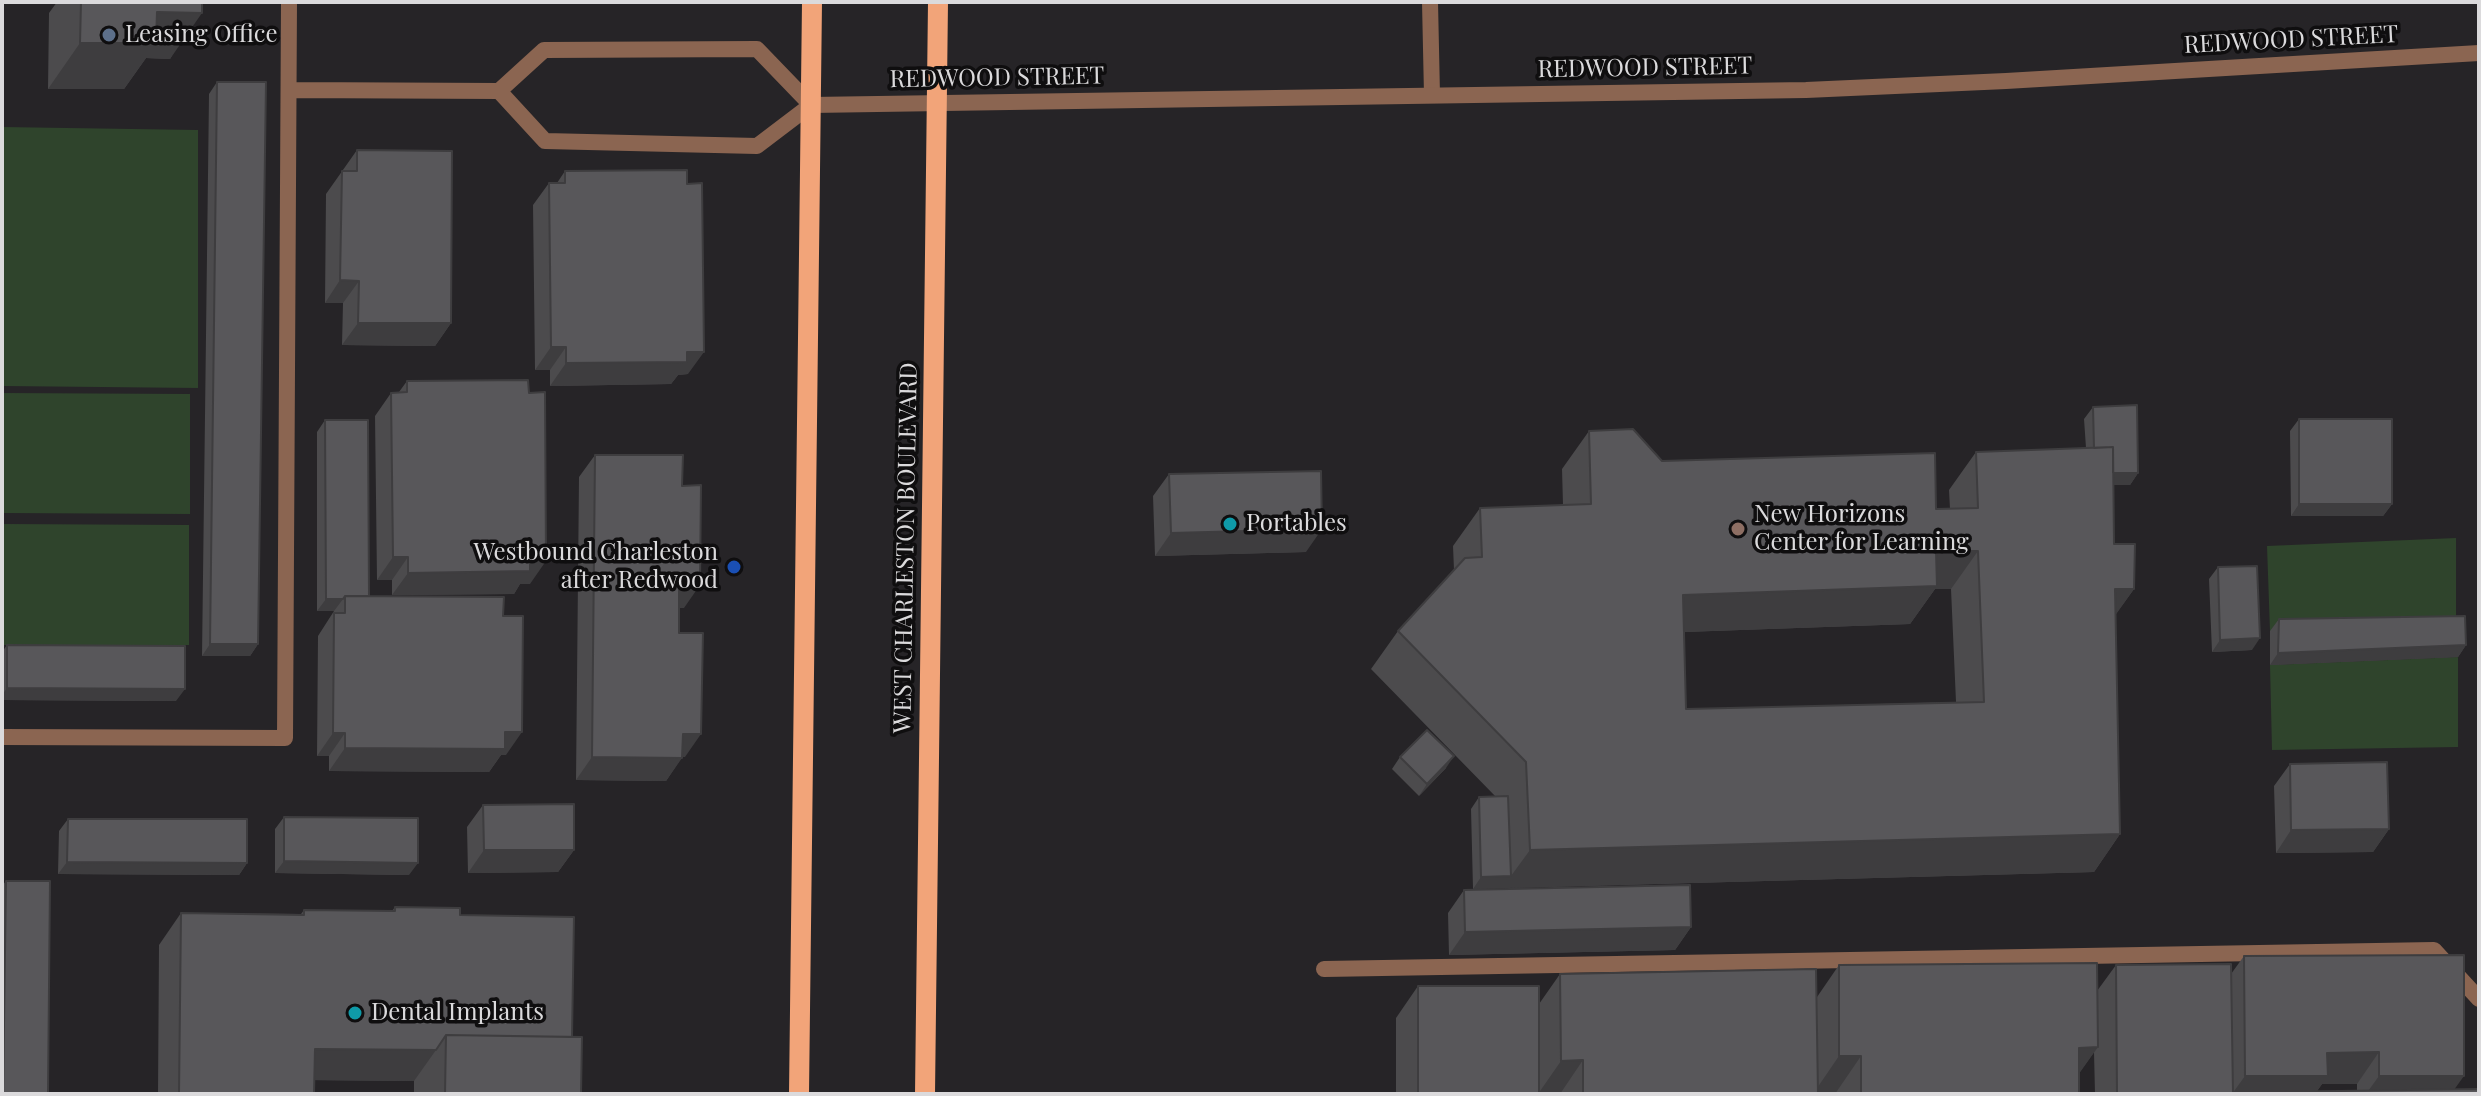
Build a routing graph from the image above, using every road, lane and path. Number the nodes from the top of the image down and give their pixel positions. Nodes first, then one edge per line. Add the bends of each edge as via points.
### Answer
1 (289, 2) edge
2 (812, 2) edge
3 (938, 2) edge
4 (1430, 2) edge
5 (2479, 53) edge
6 (289, 90) junction
7 (499, 91) junction
8 (1432, 95) junction
9 (937, 103) junction
10 (811, 105) junction
11 (2, 737) edge
12 (1324, 969) dead end
13 (2479, 999) edge
14 (799, 1094) edge
15 (925, 1094) edge

1 - 6 street
2 - 10 main road
3 - 9 main road, WEST CHARLESTON BOULEVARD
4 - 8 street
5 - 8 street, REDWOOD STREET via 1806,90
6 - 7 street
6 - 11 street via 285,738
7 - 10 street via 545,141 757,146
7 - 10 street via 544,50 757,49
8 - 9 street, REDWOOD STREET
9 - 10 street, REDWOOD STREET
9 - 15 main road, WEST CHARLESTON BOULEVARD
10 - 14 main road
12 - 13 street via 2434,950

